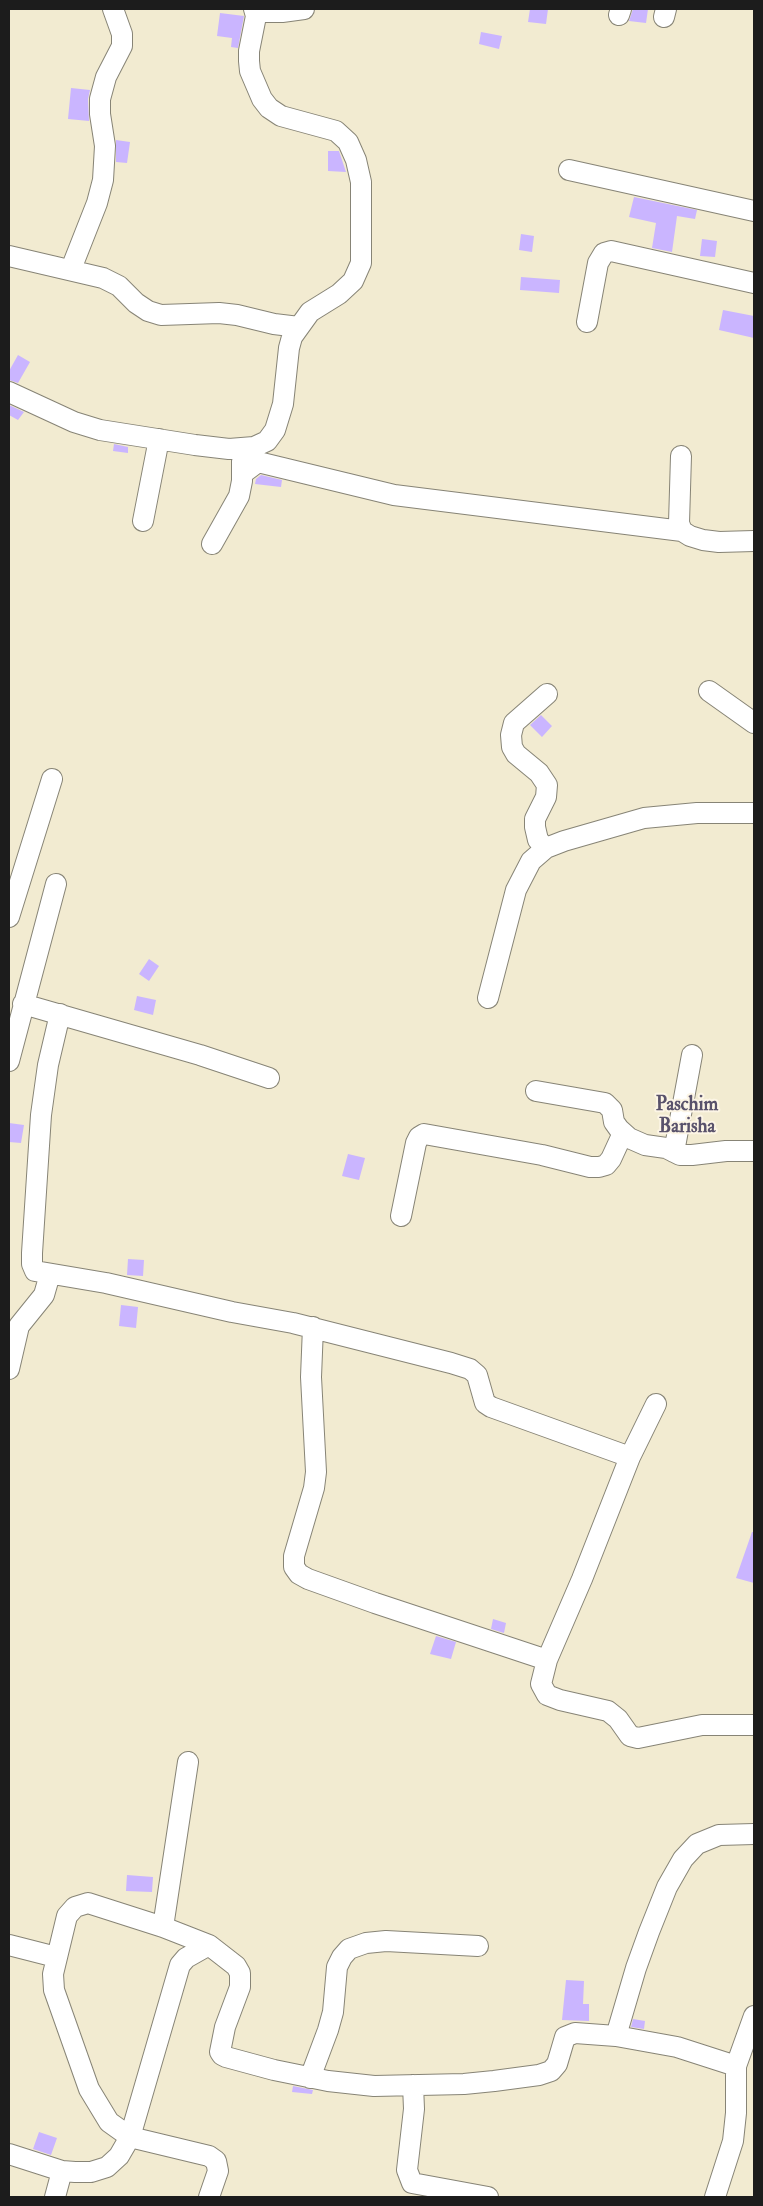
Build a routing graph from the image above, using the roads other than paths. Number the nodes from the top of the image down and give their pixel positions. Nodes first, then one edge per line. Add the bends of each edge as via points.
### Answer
1 (112, 9) edge
2 (304, 9) edge
3 (255, 10) edge
4 (569, 170) dead end
5 (754, 211) edge
6 (9, 256) edge
7 (71, 269) junction
8 (754, 283) edge
9 (587, 322) dead end
10 (299, 327) junction
11 (9, 392) edge
12 (159, 440) junction
13 (242, 448) junction
14 (681, 456) dead end
15 (242, 474) junction
16 (143, 521) dead end
17 (682, 531) junction
18 (754, 540) edge
19 (212, 544) dead end
20 (708, 691) dead end
21 (547, 694) dead end
22 (754, 723) edge
23 (52, 778) dead end
24 (754, 813) edge
25 (546, 848) junction
26 (56, 884) dead end
27 (9, 917) edge
28 (488, 998) dead end
29 (23, 1004) junction
30 (60, 1014) junction
31 (692, 1055) dead end
32 (9, 1061) edge
33 (269, 1078) dead end
34 (536, 1091) dead end
35 (623, 1133) junction
36 (754, 1151) edge
37 (674, 1152) junction
38 (401, 1216) dead end
39 (50, 1274) junction
40 (313, 1328) junction
41 (9, 1369) edge
42 (656, 1404) dead end
43 (630, 1457) junction
44 (547, 1660) junction
45 (754, 1725) edge
46 (188, 1762) dead end
47 (754, 1834) edge
48 (163, 1927) junction
49 (9, 1944) edge
50 (209, 1945) junction
51 (478, 1946) dead end
52 (56, 1957) junction
53 (754, 2016) edge
54 (616, 2036) junction
55 (736, 2066) junction
56 (310, 2078) junction
57 (413, 2085) junction
58 (130, 2137) junction
59 (9, 2154) edge
60 (62, 2171) junction
61 (55, 2197) edge
62 (209, 2197) edge
63 (488, 2197) edge
64 (715, 2197) edge

1 - 7 street via 122,34 122,46 106,76 100,98 105,146 103,180
2 - 3 street via 282,12
3 - 10 street via 249,61 262,98 281,116 336,131 348,142 361,182 361,262 353,281 310,312
4 - 5 street
6 - 7 street
7 - 10 street via 119,286 148,311 161,314 220,313
8 - 9 street via 611,251 604,253 598,263
10 - 13 street via 289,348 283,404 276,430 267,441
11 - 12 street via 74,422
12 - 13 street
12 - 16 street
13 - 15 street
14 - 17 street via 679,523
15 - 17 street via 258,462 394,494
15 - 19 street via 239,496
17 - 18 street via 703,540 719,542
20 - 22 street
21 - 25 street via 514,724 511,735 516,754 539,773 547,785 546,797 535,819 538,840
23 - 27 street
24 - 25 street via 697,813 644,818
25 - 28 street via 531,861 516,890
26 - 29 street
29 - 30 street
29 - 32 street
30 - 33 street
30 - 39 street via 41,1115 32,1253 35,1271
31 - 37 street
34 - 35 street via 605,1103
35 - 37 street via 635,1142
35 - 38 street via 606,1165 599,1166 424,1134 416,1143
36 - 37 street via 713,1151 686,1156
39 - 40 street
39 - 41 street via 44,1295 19,1326
40 - 43 street via 470,1369 477,1375 485,1403 491,1407
40 - 44 street via 311,1377 316,1472 294,1556 298,1574
42 - 43 street
43 - 44 street
44 - 45 street via 541,1684 547,1695 608,1711 618,1718 630,1736 646,1737 702,1725
46 - 48 street
47 - 54 street via 719,1835 697,1844 683,1859 666,1887
48 - 50 street
48 - 52 street via 88,1903 75,1907 66,1916
49 - 52 street
50 - 56 street via 236,1966 241,1979 220,2045 222,2055
50 - 58 street via 180,1965
51 - 56 street via 386,1941 366,1942 349,1949 337,1967 331,2021
52 - 58 street via 54,1990 89,2090 109,2122
53 - 55 street
54 - 55 street via 691,2050
54 - 57 street via 569,2034 552,2071 539,2075 464,2084
55 - 64 street via 733,2141
56 - 57 street via 348,2084
57 - 63 street via 408,2170 412,2183
58 - 60 street via 120,2156 108,2167 91,2172
58 - 62 street via 209,2156 216,2161 218,2171
59 - 60 street
60 - 61 street

